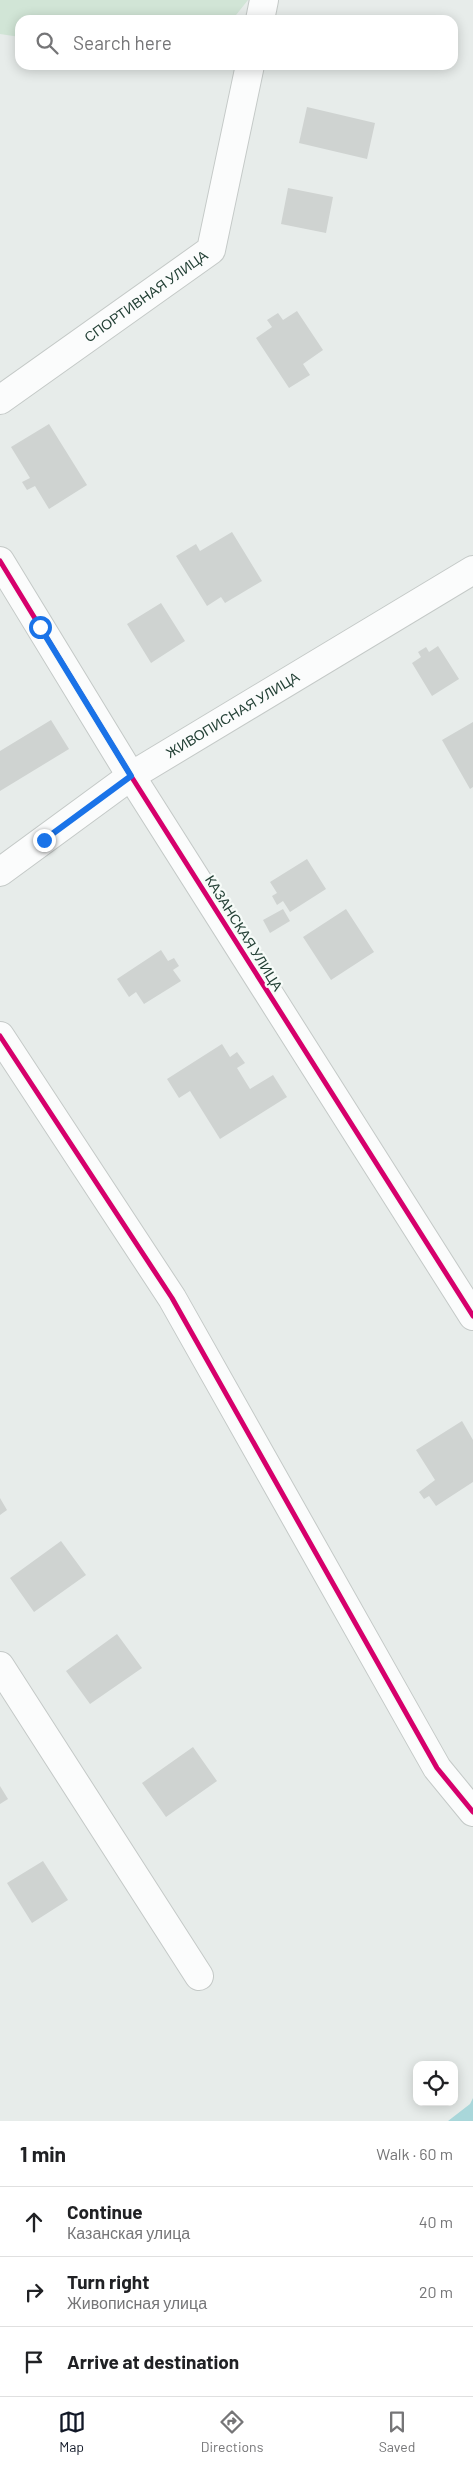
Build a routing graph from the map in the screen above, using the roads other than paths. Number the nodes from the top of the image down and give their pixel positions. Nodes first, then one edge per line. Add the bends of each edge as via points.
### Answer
1 (264, 0) edge
2 (261, 15) edge
3 (249, 70) edge
4 (0, 400) edge
5 (0, 561) edge
6 (473, 570) edge
7 (131, 776) junction
8 (0, 872) edge
9 (0, 1036) edge
10 (473, 1316) edge
11 (0, 1666) edge
12 (473, 1812) edge
13 (199, 1976) dead end

1 - 2 street
3 - 4 street, СПОРТИВНАЯ УЛИЦА via 211,250
5 - 7 street, КАЗАНСКАЯ УЛИЦА
6 - 7 street, ЖИВОПИСНАЯ УЛИЦА
7 - 8 street, ЖИВОПИСНАЯ УЛИЦА
7 - 10 street, КАЗАНСКАЯ УЛИЦА
9 - 12 street via 172,1298 437,1768
11 - 13 street

